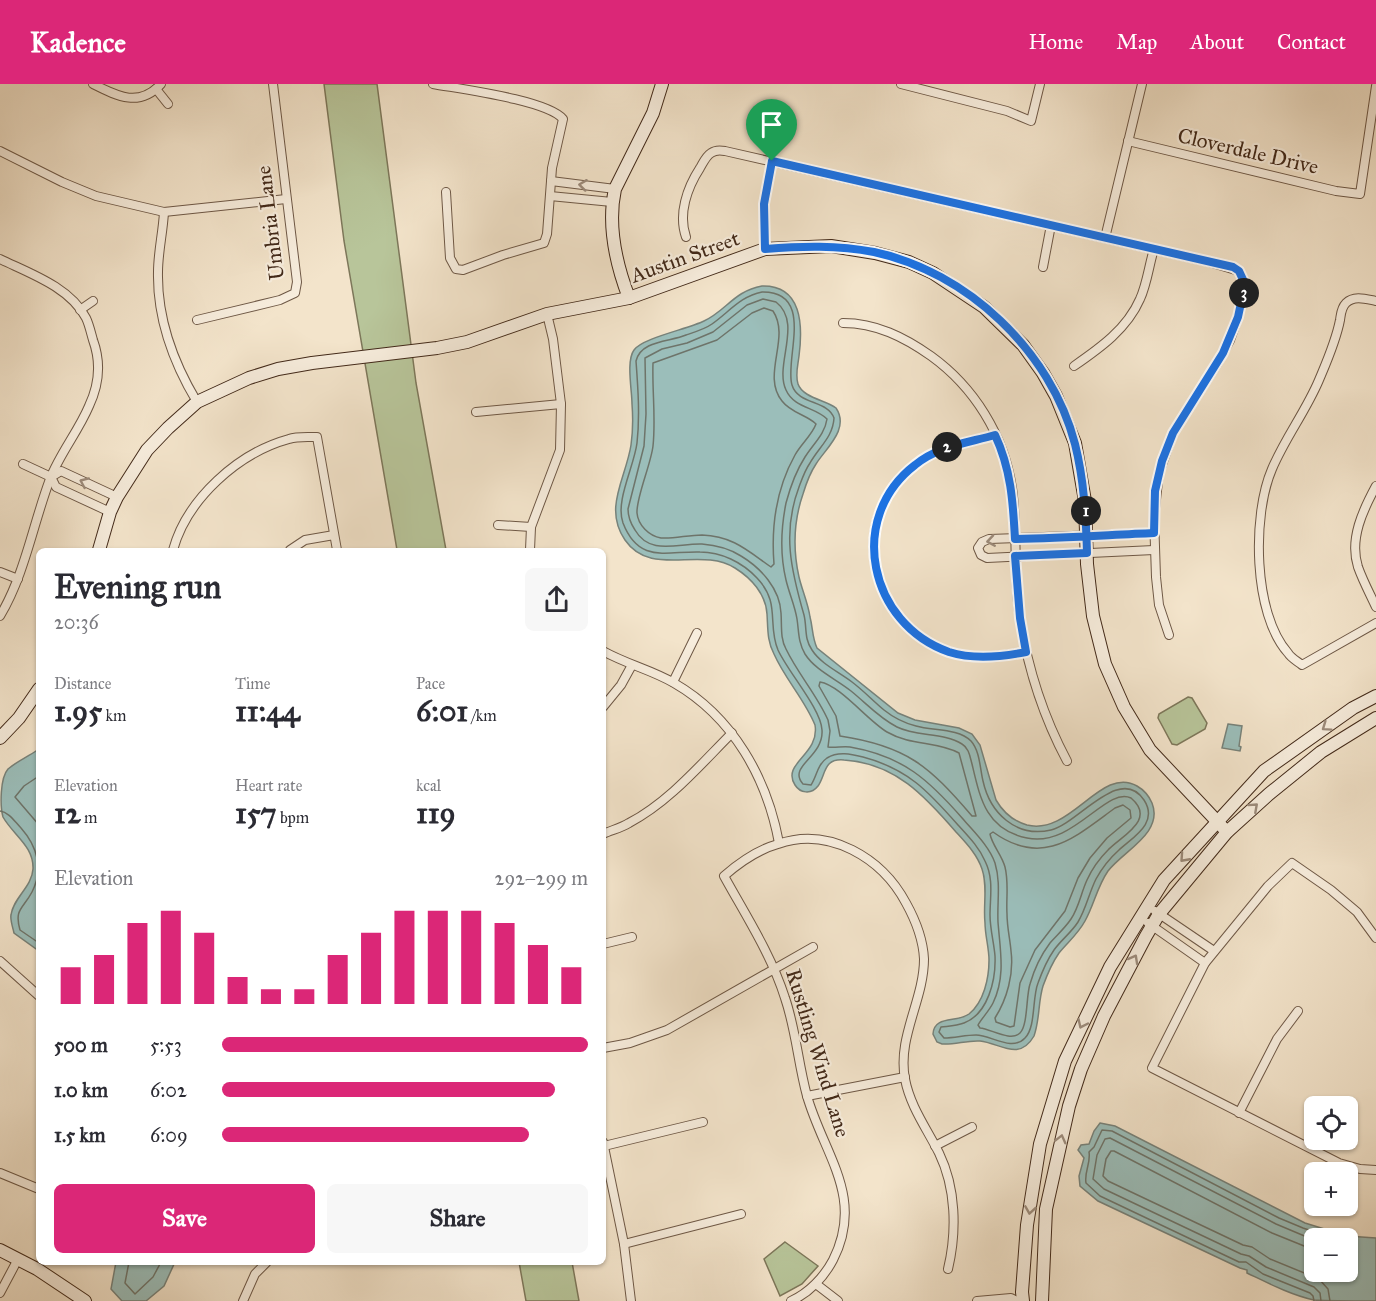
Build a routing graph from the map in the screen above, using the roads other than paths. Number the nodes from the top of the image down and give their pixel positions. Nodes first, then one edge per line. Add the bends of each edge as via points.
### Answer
1 (93, 84) edge
2 (273, 84) edge
3 (433, 84) edge
4 (662, 84) edge
5 (901, 84) edge
6 (1040, 84) edge
7 (1142, 84) edge
8 (1376, 86) edge
9 (158, 87) edge
10 (933, 88) edge
11 (168, 104) dead end
12 (1128, 141) junction
13 (0, 151) edge
14 (772, 161) junction
15 (551, 181) junction
16 (615, 189) junction
17 (446, 192) dead end
18 (550, 196) junction
19 (286, 199) junction
20 (612, 202) junction
21 (164, 212) junction
22 (1051, 225) junction
23 (686, 237) dead end
24 (1105, 238) junction
25 (765, 249) junction
26 (1154, 249) junction
27 (0, 259) edge
28 (1043, 267) dead end
29 (629, 298) junction
30 (93, 301) dead end
31 (1376, 301) edge
32 (80, 310) junction
33 (547, 314) junction
34 (197, 320) dead end
35 (843, 323) dead end
36 (1074, 366) dead end
37 (197, 402) junction
38 (561, 404) junction
39 (476, 412) dead end
40 (995, 435) junction
41 (23, 465) dead end
42 (51, 477) junction
43 (1376, 486) edge
44 (117, 497) junction
45 (110, 512) junction
46 (498, 525) dead end
47 (531, 527) junction
48 (1154, 533) junction
49 (334, 535) junction
50 (1086, 537) junction
51 (1015, 539) junction
52 (100, 548) edge
53 (174, 548) edge
54 (293, 548) edge
55 (337, 548) edge
56 (530, 548) edge
57 (1154, 550) junction
58 (1087, 553) junction
59 (1015, 556) junction
60 (0, 572) edge
61 (18, 579) junction
62 (1376, 607) edge
63 (0, 616) edge
64 (1376, 623) edge
65 (697, 633) dead end
66 (1169, 635) dead end
67 (606, 652) edge
68 (1026, 652) junction
69 (632, 664) junction
70 (673, 682) junction
71 (36, 693) edge
72 (1376, 696) edge
73 (606, 703) edge
74 (1376, 717) edge
75 (732, 733) junction
76 (0, 738) edge
77 (1067, 761) dead end
78 (1217, 822) junction
79 (1227, 832) junction
80 (606, 833) edge
81 (779, 843) junction
82 (1148, 906) junction
83 (1159, 914) junction
84 (1141, 918) junction
85 (1152, 926) junction
86 (632, 937) dead end
87 (1376, 938) edge
88 (606, 943) edge
89 (813, 947) dead end
90 (1214, 951) junction
91 (0, 961) edge
92 (1205, 963) junction
93 (774, 968) junction
94 (36, 993) edge
95 (1298, 1011) dead end
96 (606, 1047) edge
97 (905, 1077) junction
98 (807, 1096) junction
99 (1239, 1113) junction
100 (703, 1122) dead end
101 (972, 1127) dead end
102 (606, 1143) edge
103 (935, 1146) junction
104 (606, 1158) edge
105 (1376, 1170) edge
106 (0, 1173) edge
107 (36, 1188) edge
108 (741, 1214) dead end
109 (624, 1244) junction
110 (1, 1254) edge
111 (18, 1259) junction
112 (264, 1265) edge
113 (948, 1269) dead end
114 (816, 1284) junction
115 (0, 1293) edge
116 (86, 1301) edge
117 (243, 1301) edge
118 (631, 1301) edge
119 (792, 1301) edge
120 (838, 1301) edge
121 (977, 1301) edge
122 (1017, 1301) edge
123 (1023, 1301) edge
124 (1042, 1301) edge

1 - 9 street via 129,98 149,94
2 - 19 street, Umbria Lane
3 - 15 street via 489,94 558,114 563,119
4 - 16 street via 653,113
5 - 10 street
6 - 10 street via 1031,121
7 - 12 street
8 - 12 street, Cloverdale Drive via 1360,194
9 - 11 street
12 - 24 street
13 - 21 street via 96,196
14 - 22 street
14 - 23 street via 712,152 687,194 683,218
14 - 25 street via 764,204
16 -> 15 street
15 - 18 street
16 - 20 street
17 - 18 street via 450,258 456,269 463,270 544,243
18 - 20 street
19 - 21 street
19 - 34 street, Umbria Lane via 297,282 295,293
20 - 29 street via 614,247
21 - 37 street via 158,271 161,309 179,372
22 - 24 street
22 - 28 street
24 - 26 street
25 - 29 street, Austin Street
25 - 50 street, Austin Street via 831,246 909,262 984,307 1023,345 1056,396 1075,443 1081,471
26 - 36 street via 1141,298 1130,317 1106,344
26 - 48 street via 1233,267 1244,277 1245,284 1230,340 1177,426 1162,461 1155,491
27 - 32 street via 54,286
29 - 33 street, Austin Street
30 - 32 street
31 - 64 street via 1357,298 1343,307 1317,385 1271,470 1264,492 1258,546 1267,613 1287,653 1302,665
32 - 42 street via 98,357 97,383 86,415
33 - 37 street, Austin Street via 467,342 278,369
33 - 38 street
35 - 40 street via 874,326 911,343 945,366 968,390
37 - 44 street, Austin Street via 147,450
38 - 39 street
38 - 47 street via 560,450
40 - 51 street via 1011,486
40 - 68 street via 934,452 905,473 881,512 875,560 890,606 901,621 924,639 963,655 991,657
41 - 42 street
44 -> 42 street via 61,471
42 - 45 street via 56,487
42 - 61 street
43 - 62 street via 1360,518 1356,541 1358,566
44 - 45 street, Austin Street
45 - 52 street, Austin Street
46 - 47 street
47 - 56 street
48 - 50 street
48 - 57 street
49 - 53 street via 317,437 290,438 251,456 213,484 184,522
49 - 54 street via 305,540
49 - 55 street
50 - 51 street
50 - 58 street, Austin Street
51 - 59 street
51 -> 59 street via 985,540 978,548 987,558
57 - 58 street
57 - 66 street via 1159,605
58 - 59 street
58 - 78 street, Austin Street via 1093,616 1105,664 1124,707 1150,750
59 - 68 street
60 - 61 street
61 - 63 street
65 - 70 street
67 - 69 street
68 - 77 street via 1042,707
69 - 70 street
69 - 73 street
70 - 75 street
71 - 76 street
72 -> 78 street via 1264,771
79 -> 74 street via 1321,752
75 - 80 street via 658,804
75 - 81 street via 759,775
78 - 79 street, Austin Street
78 -> 82 street via 1164,880
79 - 83 street
81 - 93 street, Rustling Wind Lane via 742,861 724,876
81 - 97 street via 810,839 848,848 876,864 903,897 920,932 924,961 904,1045
82 - 83 street
82 - 84 street
83 - 85 street
83 - 90 street
84 - 85 street
84 -> 123 street via 1110,967 1065,1061 1040,1144 1027,1225
85 - 92 street
124 -> 85 street via 1046,1209 1069,1106 1104,1016
86 - 88 street
87 - 90 street via 1357,912 1292,863
89 - 93 street
90 - 92 street
91 - 94 street
92 - 99 street via 1152,1068
93 - 96 street via 667,1030
93 - 98 street, Rustling Wind Lane via 792,1021
95 - 99 street via 1272,1048
97 - 98 street
97 - 103 street via 913,1104
98 - 114 street, Rustling Wind Lane via 834,1162 845,1204 839,1248
99 - 105 street via 1339,1163
100 - 102 street
101 - 103 street
103 - 113 street via 952,1200 952,1252
104 - 109 street
106 - 107 street
108 - 109 street
109 - 118 street
110 - 111 street
111 - 115 street
111 - 116 street
112 - 117 street via 255,1274
114 - 119 street, Rustling Wind Lane
114 - 120 street
121 - 122 street

